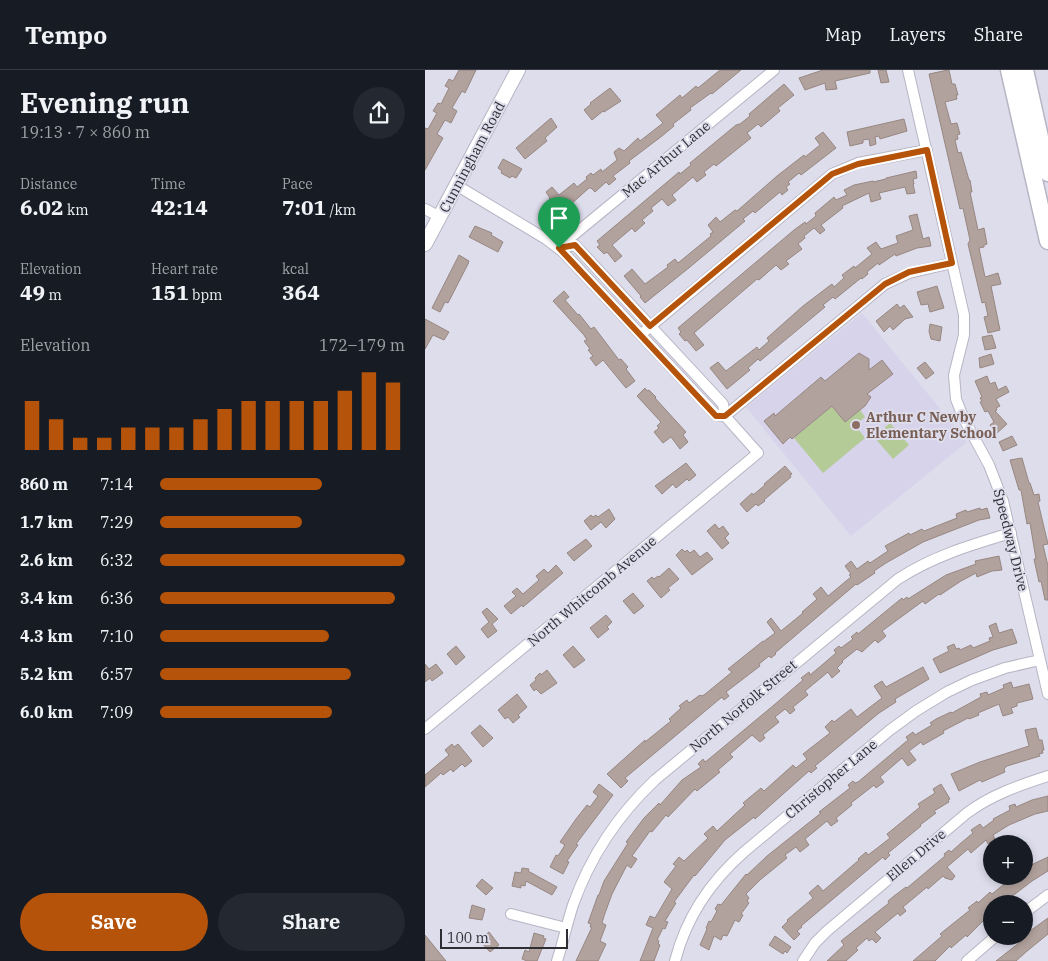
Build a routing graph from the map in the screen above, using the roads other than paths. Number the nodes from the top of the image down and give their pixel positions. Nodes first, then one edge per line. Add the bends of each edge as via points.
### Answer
1 (518, 70) edge
2 (774, 70) edge
3 (908, 70) edge
4 (1009, 70) edge
5 (1025, 70) edge
6 (927, 150) junction
7 (1048, 173) edge
8 (456, 185) junction
9 (425, 209) edge
10 (440, 217) junction
11 (1048, 240) edge
12 (425, 244) edge
13 (559, 248) junction
14 (952, 263) junction
15 (650, 326) junction
16 (640, 334) junction
17 (725, 416) junction
18 (1011, 533) junction
19 (1040, 660) junction
20 (1048, 694) edge
21 (425, 729) edge
22 (1048, 776) edge
23 (1048, 895) edge
24 (1033, 906) edge
25 (511, 914) dead end
26 (566, 928) junction
27 (986, 945) edge
28 (557, 961) edge
29 (675, 961) edge
30 (803, 961) edge
31 (967, 961) edge

1 - 8 street, Cunningham Road
2 - 13 street, Mac Arthur Lane
3 - 6 street, Speedway Drive
4 - 11 main road
5 - 7 main road
6 - 14 street, Speedway Drive
6 - 15 street via 858,164 832,174
8 - 10 street, Cunningham Road
8 - 13 street
9 - 10 street
10 - 12 street, Cunningham Road
13 - 15 street via 575,245
13 - 16 street
14 - 17 street via 909,272 885,284
14 - 18 street, Speedway Drive via 965,324 955,371 956,399 997,483
15 - 16 street
15 - 17 street via 723,404
16 - 17 street via 716,416
17 - 21 street, North Whitcomb Avenue via 758,453
18 - 19 street, Speedway Drive
18 - 26 street, North Norfolk Street via 946,554 898,580 655,780 625,811 603,844 582,882
19 - 20 street, Speedway Drive
19 - 29 street, Christopher Lane via 1005,668 961,685 923,706 890,730 725,870 695,911
22 - 30 street, Ellen Drive via 1010,789 967,813 822,935
23 - 24 street
25 - 26 street
26 - 28 street, North Norfolk Street
27 - 31 street

